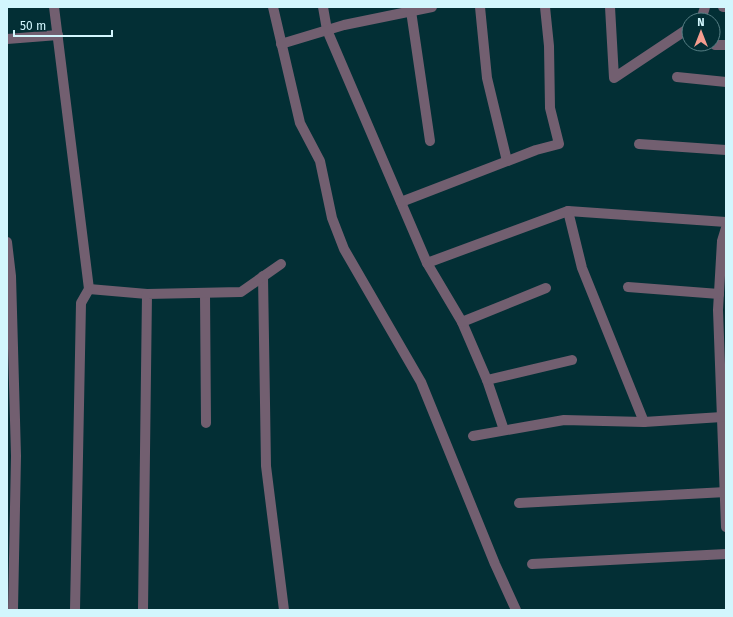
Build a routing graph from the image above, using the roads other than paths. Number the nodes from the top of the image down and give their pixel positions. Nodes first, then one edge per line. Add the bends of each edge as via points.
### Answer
1 (54, 7) edge
2 (273, 7) edge
3 (323, 7) edge
4 (432, 7) edge
5 (480, 7) edge
6 (545, 7) edge
7 (610, 7) edge
8 (723, 7) edge
9 (726, 7) edge
10 (411, 11) junction
11 (327, 30) junction
12 (681, 33) edge
13 (58, 35) junction
14 (7, 39) edge
15 (282, 44) junction
16 (677, 77) dead end
17 (726, 82) edge
18 (430, 141) dead end
19 (639, 144) dead end
20 (726, 150) edge
21 (507, 161) junction
22 (401, 202) junction
23 (568, 211) junction
24 (726, 222) edge
25 (726, 228) edge
26 (7, 242) edge
27 (427, 262) junction
28 (282, 264) dead end
29 (9, 276) edge
30 (263, 276) junction
31 (628, 287) dead end
32 (546, 288) dead end
33 (89, 289) junction
34 (147, 294) junction
35 (205, 294) junction
36 (719, 294) junction
37 (722, 309) edge
38 (462, 322) junction
39 (572, 360) dead end
40 (487, 380) junction
41 (722, 417) junction
42 (644, 422) junction
43 (206, 423) dead end
44 (504, 430) junction
45 (473, 436) dead end
46 (11, 456) edge
47 (725, 492) edge
48 (519, 504) dead end
49 (726, 526) edge
50 (726, 554) edge
51 (532, 564) dead end
52 (13, 610) edge
53 (75, 610) edge
54 (143, 610) edge
55 (284, 610) edge
56 (516, 610) edge

1 - 13 street
2 - 15 street
3 - 11 street
4 - 10 street
5 - 21 street via 487,78
6 - 21 street via 549,46 550,108 559,144
7 - 12 street via 614,78
8 - 9 street
10 - 11 street
10 - 18 street
11 - 15 street
11 - 22 street
13 - 14 street
13 - 33 street
15 - 56 street via 300,123 320,161 332,218 344,249 421,382
16 - 17 street
19 - 20 street
21 - 22 street
22 - 27 street
23 - 24 street
23 - 27 street
23 - 42 street via 582,268
25 - 36 street via 722,241
26 - 29 street
27 - 38 street
28 - 30 street
29 - 46 street
30 - 35 street via 241,292
30 - 55 street via 266,466
31 - 36 street
32 - 38 street
33 - 34 street
33 - 53 street via 81,303
34 - 35 street
34 - 54 street
35 - 43 street
36 - 37 street
37 - 41 street
38 - 40 street
39 - 40 street
40 - 44 street
41 - 42 street
41 - 47 street
42 - 44 street via 564,420
44 - 45 street
46 - 52 street
47 - 48 street
47 - 49 street
50 - 51 street

